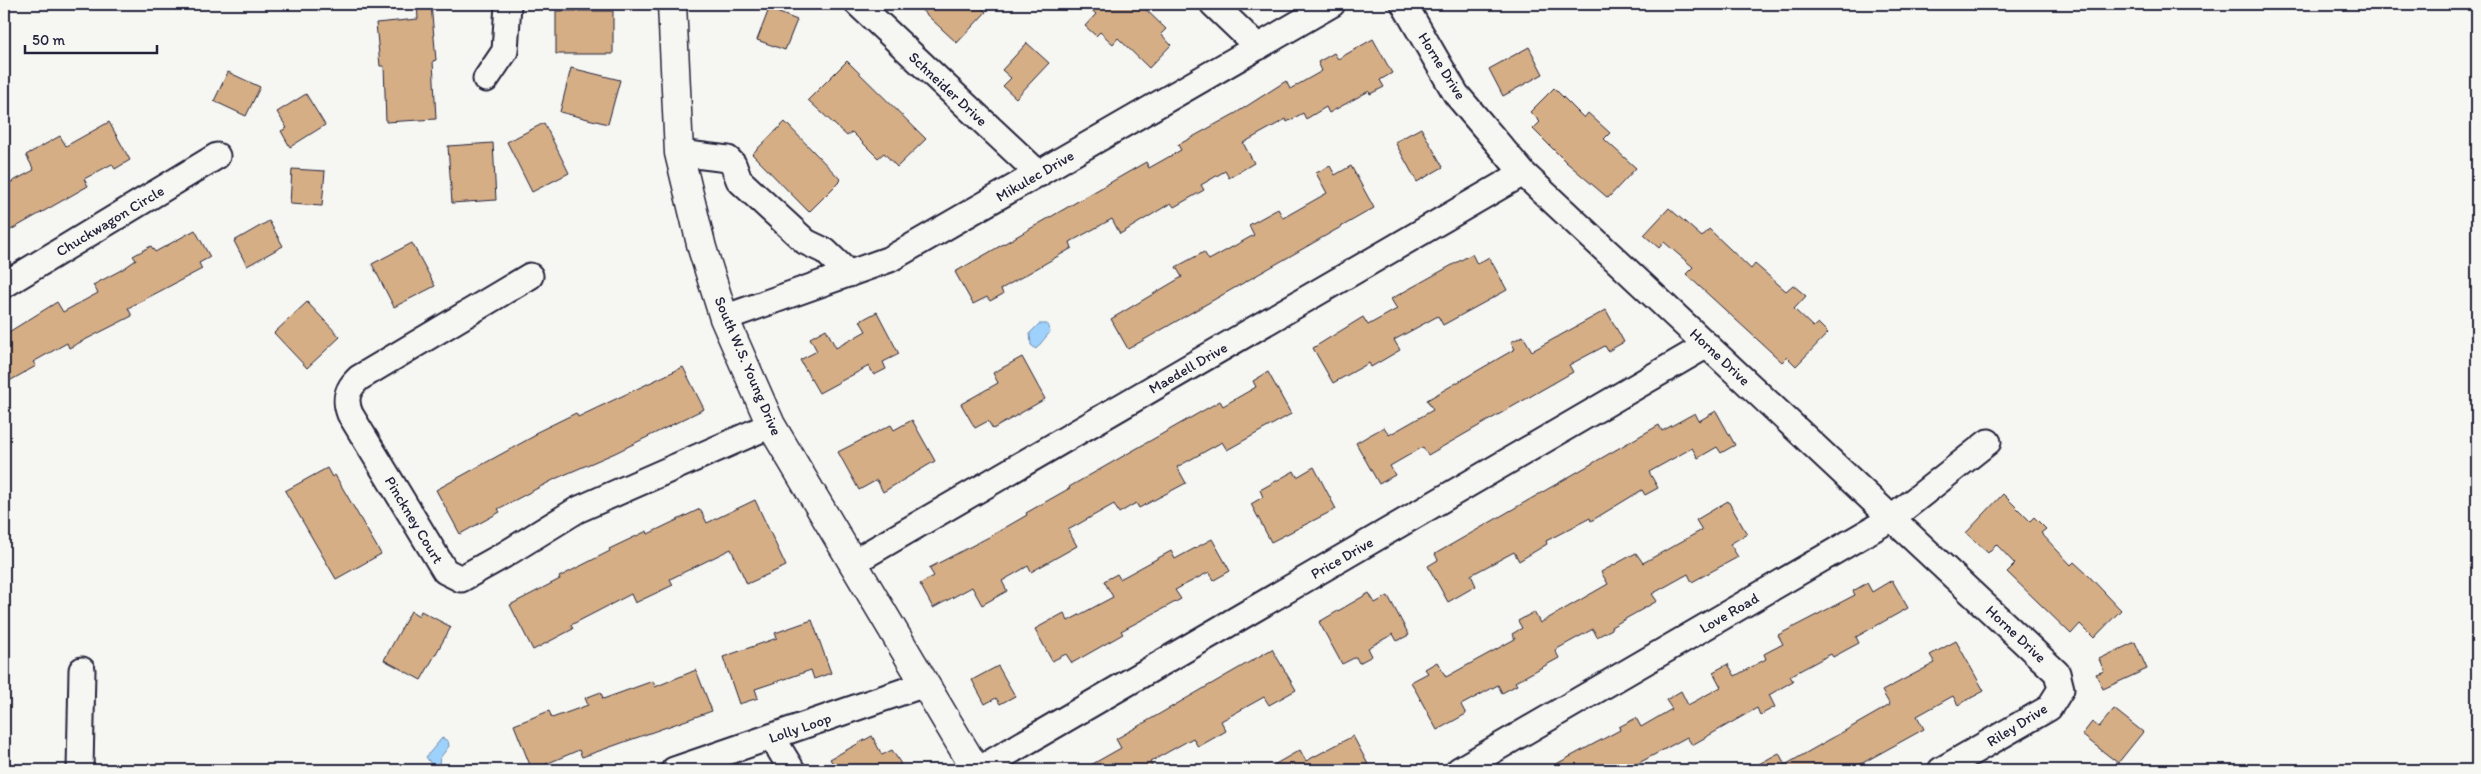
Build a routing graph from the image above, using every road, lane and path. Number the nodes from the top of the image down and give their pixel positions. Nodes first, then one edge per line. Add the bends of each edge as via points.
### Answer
1 (508, 4) edge
2 (672, 4) edge
3 (858, 4) edge
4 (1213, 4) edge
5 (1332, 4) edge
6 (1404, 4) edge
7 (1258, 47) junction
8 (486, 79) dead end
9 (679, 153) junction
10 (216, 156) dead end
11 (1039, 174) junction
12 (1523, 174) junction
13 (850, 274) junction
14 (530, 276) dead end
15 (4, 285) edge
16 (724, 318) junction
17 (1707, 345) junction
18 (770, 425) junction
19 (1988, 442) dead end
20 (1892, 518) junction
21 (852, 563) junction
22 (82, 670) dead end
23 (925, 684) junction
24 (2061, 689) joint
25 (772, 737) junction
26 (80, 770) edge
27 (674, 770) edge
28 (792, 770) edge
29 (977, 770) edge
30 (1459, 770) edge
31 (1941, 770) edge

1 - 8 street via 505,51
2 - 9 main road, South W.S. Young Drive
3 - 11 street, Schneider Drive
4 - 7 street
5 - 7 street, Mikulec Drive
6 - 12 street, Horne Drive via 1456,94
7 - 11 street, Mikulec Drive
9 - 13 street via 728,159 739,180 806,242 825,251
9 - 16 main road, South W.S. Young Drive via 702,248
10 - 15 street, Chuckwagon Circle
11 - 13 street, Mikulec Drive via 890,259
12 - 17 street, Horne Drive
12 - 21 street, Maedell Drive
13 - 16 street, Mikulec Drive
14 - 18 street, Pinckney Court via 359,378 348,392 346,404 350,414 445,571 461,579 577,510
16 - 18 main road, South W.S. Young Drive
17 - 20 street, Horne Drive
17 - 29 street, Price Drive
18 - 21 main road, South W.S. Young Drive
19 - 20 street, Love Road
20 - 24 street, Horne Drive via 2056,673
20 - 30 street, Love Road
21 - 23 main road, South W.S. Young Drive
22 - 26 street
23 - 25 street, Lolly Loop
23 - 29 main road, South W.S. Young Drive
24 - 31 street, Riley Drive via 2049,708
25 - 27 street, Lolly Loop
25 - 28 street

